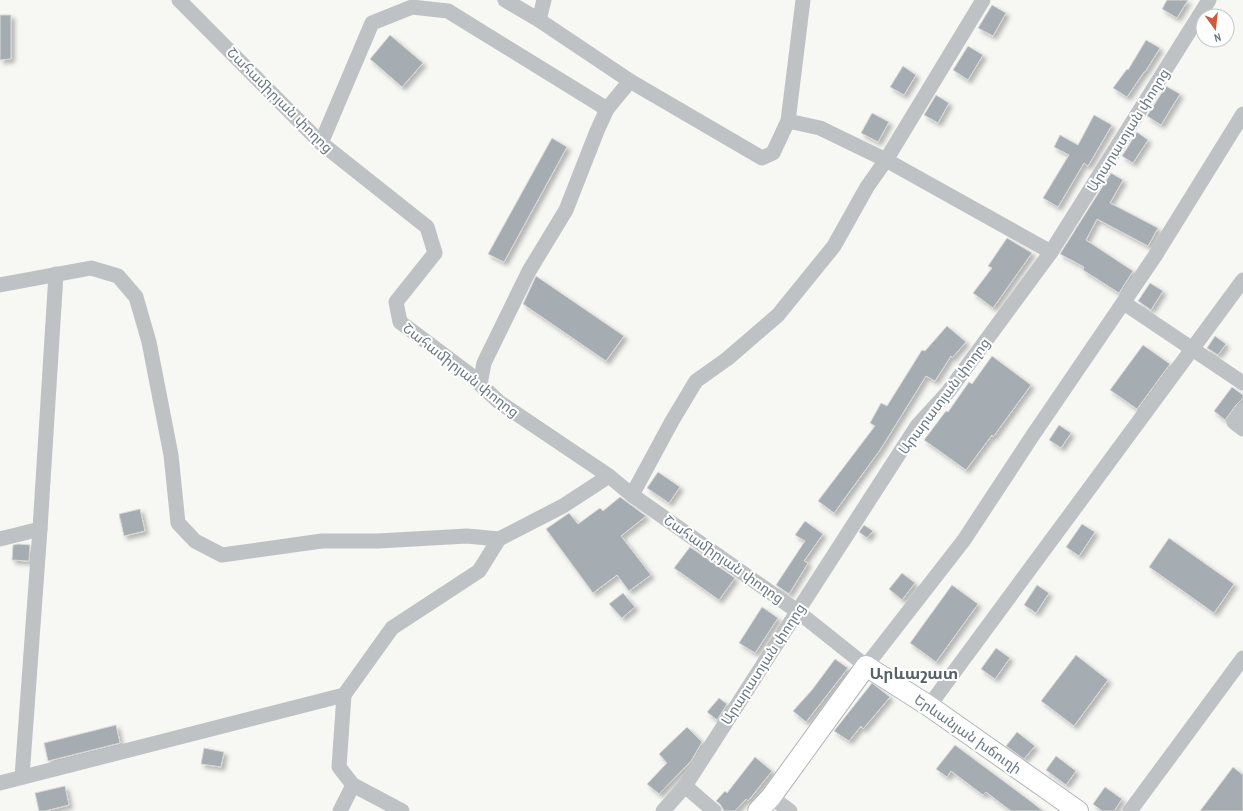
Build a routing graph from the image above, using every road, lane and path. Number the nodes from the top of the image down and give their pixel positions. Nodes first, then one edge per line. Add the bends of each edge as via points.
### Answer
1 (180, 0) edge
2 (505, 0) edge
3 (544, 0) edge
4 (803, 0) edge
5 (983, 0) edge
6 (1210, 0) edge
7 (539, 20) junction
8 (630, 81) junction
9 (607, 109) junction
10 (1243, 114) edge
11 (788, 121) junction
12 (321, 143) junction
13 (886, 160) junction
14 (1051, 252) junction
15 (56, 274) junction
16 (1243, 280) edge
17 (0, 285) edge
18 (1124, 303) junction
19 (1192, 348) junction
20 (1243, 383) edge
21 (480, 384) junction
22 (1243, 410) edge
23 (1243, 430) edge
24 (609, 476) junction
25 (632, 495) junction
26 (40, 529) junction
27 (500, 539) junction
28 (0, 540) edge
29 (797, 611) junction
30 (1243, 658) edge
31 (866, 666) junction
32 (344, 695) junction
33 (929, 706) junction
34 (22, 777) junction
35 (0, 783) edge
36 (353, 785) junction
37 (685, 786) junction
38 (765, 804) edge
39 (340, 811) edge
40 (402, 811) edge
41 (663, 811) edge
42 (714, 811) edge
43 (790, 811) edge
44 (1078, 811) edge
45 (1130, 811) edge

1 - 12 street, Շահամիրյան փողոց
2 - 7 street
3 - 7 street
4 - 11 street
5 - 13 street
6 - 14 street, Արարատյան փողոց
7 - 8 street
8 - 9 street
8 - 11 street via 762,158 773,152
9 - 12 street via 448,11 412,7 372,23
9 - 21 street via 566,210 529,271 484,363
10 - 18 street
11 - 13 street via 820,128
12 - 21 street, Շահամիրյան փողոց via 427,227 435,253 396,302 400,322
13 - 14 street
13 - 25 street via 867,187 834,246 778,315 727,359 696,381
14 - 29 street, Արարատյան փողոց via 948,392 917,426
15 - 17 street
15 - 26 street
15 - 27 street via 91,268 118,276 136,297 149,342 171,454 178,523 195,541 222,555 322,541 466,536
16 - 19 street
18 - 19 street
18 - 31 street via 964,540
19 - 20 street
19 - 33 street
21 - 24 street, Շահամիրյան փողոց via 498,402
22 - 23 street via 1234,422
24 - 25 street, Շահամիրյան փողոց
24 - 27 street via 563,506
25 - 29 street, Շահամիրյան փողոց
26 - 28 street
26 - 34 street
27 - 32 street via 479,571 392,628
29 - 31 street, Շահամիրյան փողոց
29 - 37 street, Արարատյան փողոց
30 - 45 street
31 - 33 main road, Երևանյան խճուղի
31 - 38 main road
32 - 34 street
32 - 36 street via 339,767
33 - 44 main road, Երևանյան խճուղի
34 - 35 street
36 - 39 street
36 - 40 street
37 - 41 street, Արարատյան փողոց
37 - 42 street
38 - 43 street

